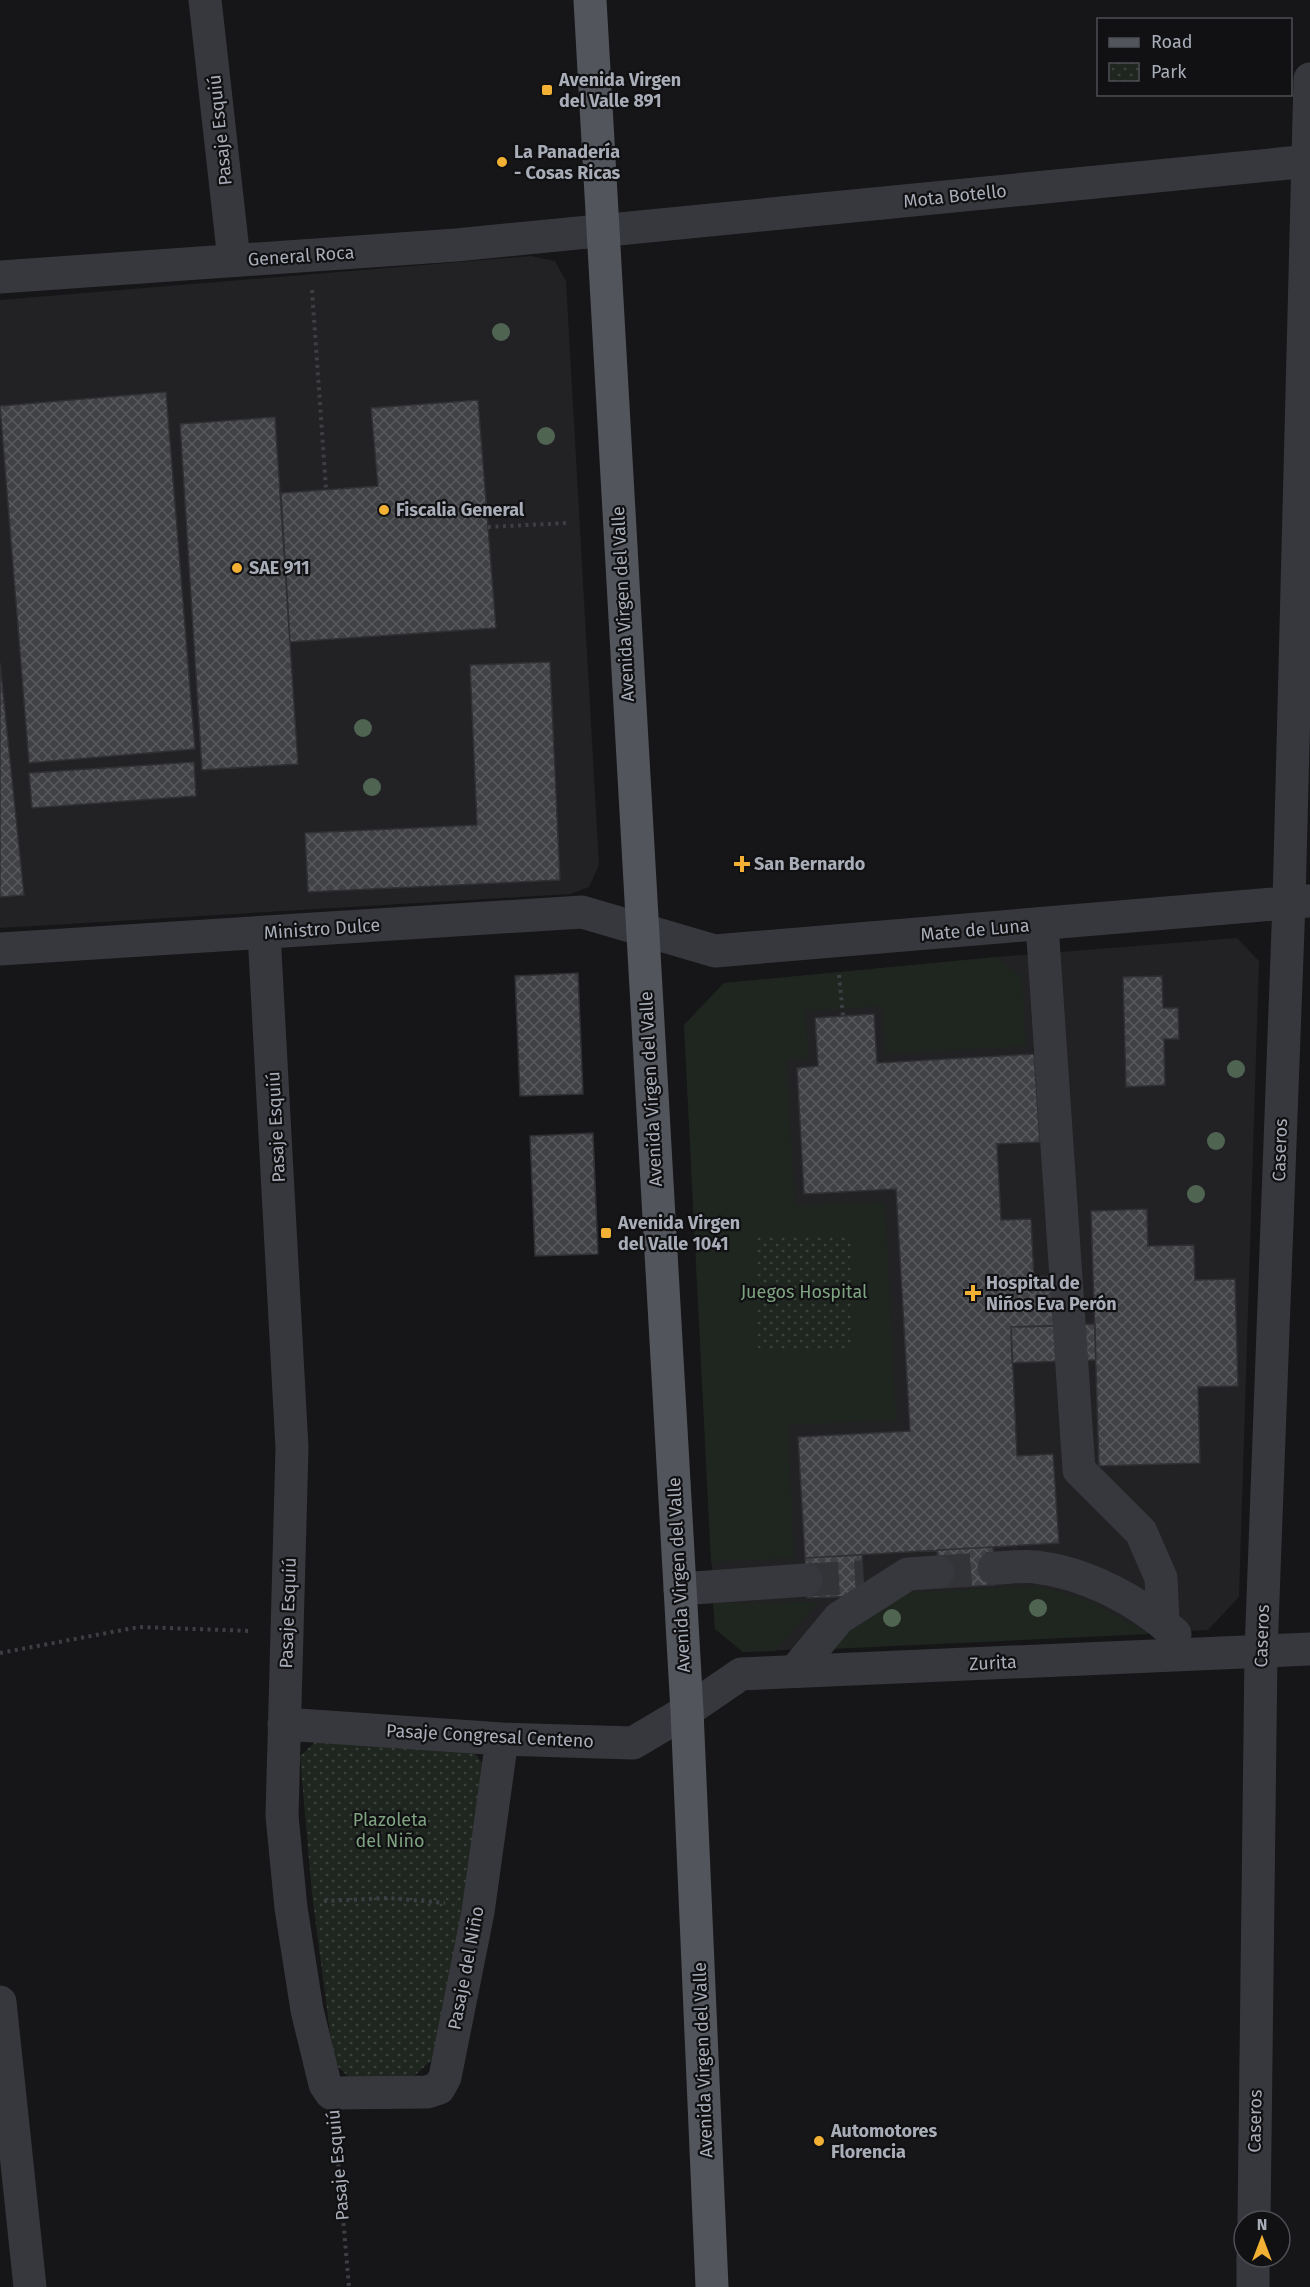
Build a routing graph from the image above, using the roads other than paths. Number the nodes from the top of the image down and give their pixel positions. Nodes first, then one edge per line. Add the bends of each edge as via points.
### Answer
1 (205, 0) edge
2 (590, 0) edge
3 (1310, 79) edge
4 (1309, 161) edge
5 (601, 231) junction
6 (234, 260) junction
7 (0, 277) edge
8 (1299, 901) edge
9 (1042, 924) junction
10 (642, 930) junction
11 (264, 933) junction
12 (0, 949) edge
13 (994, 1568) tunnel mouth
14 (863, 1577) tunnel mouth
15 (806, 1580) tunnel mouth
16 (680, 1589) junction
17 (1163, 1623) junction
18 (1310, 1649) edge
19 (1261, 1652) junction
20 (1197, 1653) junction
21 (795, 1671) junction
22 (687, 1711) junction
23 (284, 1724) junction
24 (502, 1739) junction
25 (0, 2002) edge
26 (331, 2093) joint
27 (1254, 2209) edge
28 (1253, 2269) edge
29 (30, 2287) edge
30 (712, 2287) edge
31 (1253, 2287) edge

1 - 6 street, Pasaje Esquiú
2 - 5 main road, Avenida Virgen del Valle
3 - 4 street, Caseros
4 - 5 street, Mota Botello
4 - 8 street, Caseros
5 - 6 street, General Roca
5 - 10 main road, Avenida Virgen del Valle
6 - 7 street, General Roca
8 - 9 street, Mate de Luna
8 - 19 street, Caseros
9 - 10 street, Mate de Luna via 715,951
9 - 17 street via 1079,1470 1142,1533 1161,1578
10 - 11 street, Ministro Dulce via 582,912
10 - 16 main road, Avenida Virgen del Valle
11 - 12 street, Ministro Dulce
11 - 23 street, Pasaje Esquiú via 292,1448
13 - 17 street via 1034,1566 1077,1575
14 - 21 street via 923,1573 838,1618
15 - 16 street
16 - 22 main road, Avenida Virgen del Valle
17 - 20 street
18 - 19 street, Zurita
19 - 20 street, Zurita
19 - 27 street, Caseros
20 - 21 street, Zurita
21 - 22 street, Zurita via 741,1674
22 - 24 street, Pasaje Congresal Centeno via 633,1743
22 - 30 main road, Avenida Virgen del Valle
23 - 24 street, Pasaje Congresal Centeno
23 - 26 street, Pasaje Esquiú via 282,1816 291,1908 307,2010 325,2084
24 - 26 street, Pasaje del Niño via 478,1912 445,2077 439,2088 427,2092
25 - 29 street
28 - 31 street

